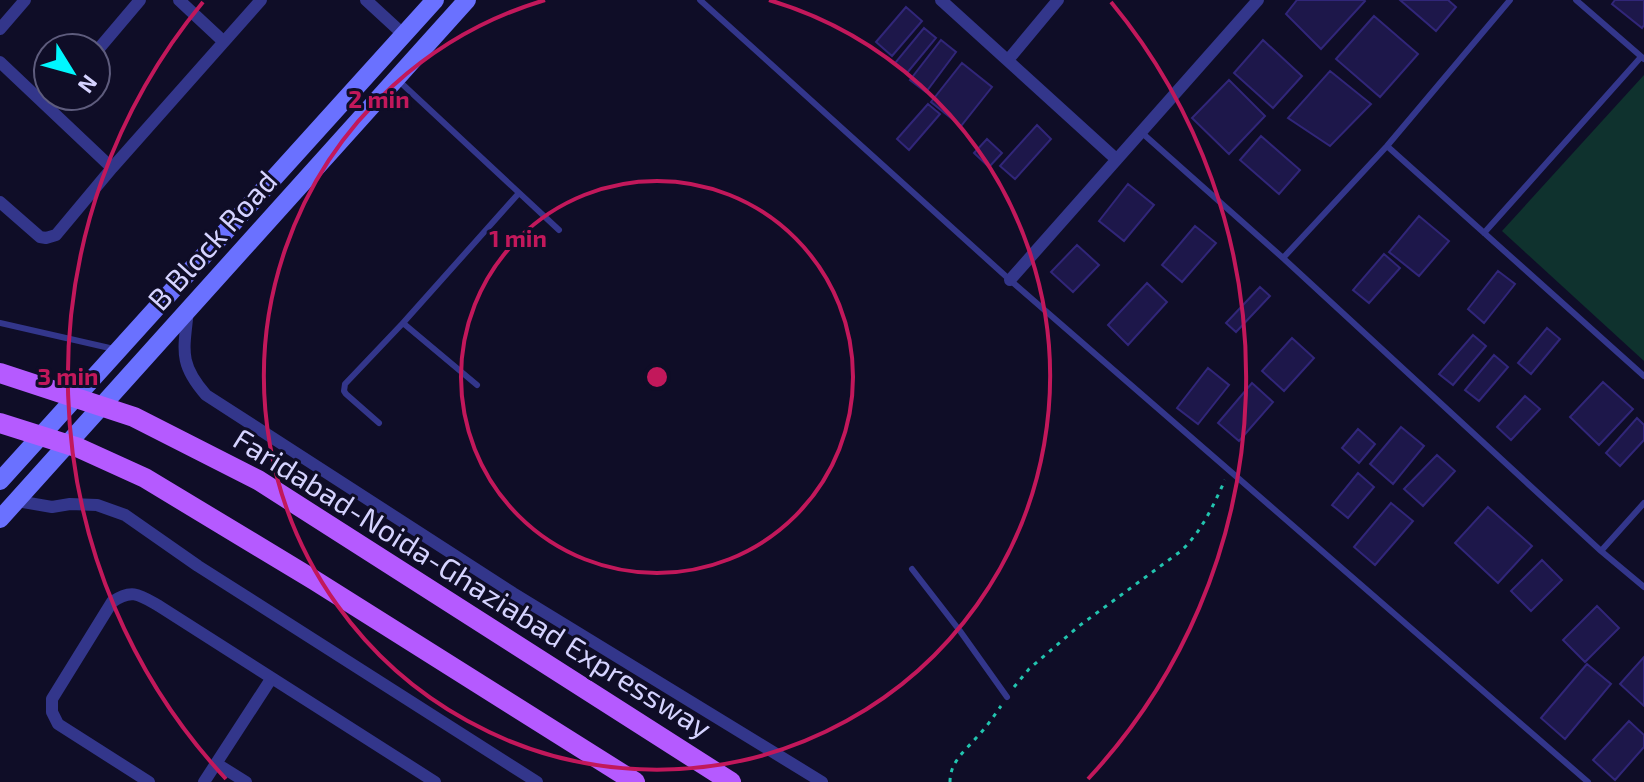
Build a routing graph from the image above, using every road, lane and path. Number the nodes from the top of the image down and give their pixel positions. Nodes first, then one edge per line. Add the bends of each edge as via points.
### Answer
1 (25, 0) edge
2 (140, 0) edge
3 (179, 0) edge
4 (261, 0) edge
5 (366, 0) edge
6 (435, 0) edge
7 (467, 0) edge
8 (700, 0) edge
9 (941, 0) edge
10 (1058, 0) edge
11 (1258, 0) edge
12 (1510, 0) edge
13 (1576, 0) edge
14 (0, 29) edge
15 (112, 33) edge
16 (404, 35) junction
17 (224, 42) junction
18 (1642, 58) edge
19 (1008, 60) junction
20 (0, 62) edge
21 (396, 79) junction
22 (32, 93) edge
23 (51, 112) edge
24 (1141, 132) junction
25 (1387, 146) junction
26 (1116, 159) junction
27 (112, 168) junction
28 (519, 193) junction
29 (0, 202) edge
30 (559, 230) dead end
31 (1484, 233) junction
32 (1283, 258) junction
33 (1010, 280) junction
34 (188, 310) junction
35 (0, 323) edge
36 (403, 323) junction
37 (118, 350) junction
38 (0, 373) edge
39 (1644, 376) edge
40 (477, 385) dead end
41 (0, 423) edge
42 (379, 423) dead end
43 (1231, 470) junction
44 (0, 481) edge
45 (17, 501) junction
46 (1644, 503) edge
47 (0, 519) edge
48 (1601, 551) junction
49 (912, 569) dead end
50 (1644, 587) edge
51 (271, 679) junction
52 (1007, 697) junction
53 (217, 764) junction
54 (149, 782) edge
55 (204, 782) edge
56 (246, 782) edge
57 (435, 782) edge
58 (537, 782) edge
59 (635, 782) edge
60 (731, 782) edge
61 (822, 782) edge
62 (950, 782) edge
63 (1588, 782) edge

1 - 14 street
2 - 15 street
3 - 17 street
4 - 17 street
5 - 16 street
6 - 16 street, B Block Road
7 - 21 street, B Block Road
8 - 33 lane
9 - 19 street
10 - 19 street
11 - 24 street
12 - 25 lane
13 - 18 lane
16 - 37 street, B Block Road
17 - 27 street
18 - 31 lane
19 - 26 street
20 - 22 street
21 - 28 lane
21 - 34 street, B Block Road
23 - 27 street
24 - 26 street
24 - 32 lane
25 - 31 lane
25 - 32 lane
26 - 33 street
27 - 29 street via 51,238 33,233
28 - 30 lane
28 - 36 lane
31 - 39 lane
32 - 48 lane
33 - 43 lane
34 - 45 street, B Block Road
34 - 61 street via 184,356 206,395 513,593
35 - 37 lane
36 - 40 lane
36 - 42 lane via 344,388
37 - 44 street, B Block Road
38 - 60 main road, Faridabad-Noida-Ghaziabad Expressway, bridge via 134,417 258,480
41 - 59 main road, bridge via 79,448 145,478
43 - 52 path via 1192,541 1079,626 1029,669
43 - 63 lane
45 - 47 street, B Block Road
45 - 58 street via 52,507 97,505 125,515
46 - 48 lane
48 - 50 lane
49 - 52 lane
51 - 53 street
51 - 54 street via 138,594 123,594 112,602 52,699 52,712 58,724
51 - 57 street
52 - 62 path via 960,755
53 - 55 street
53 - 56 street

